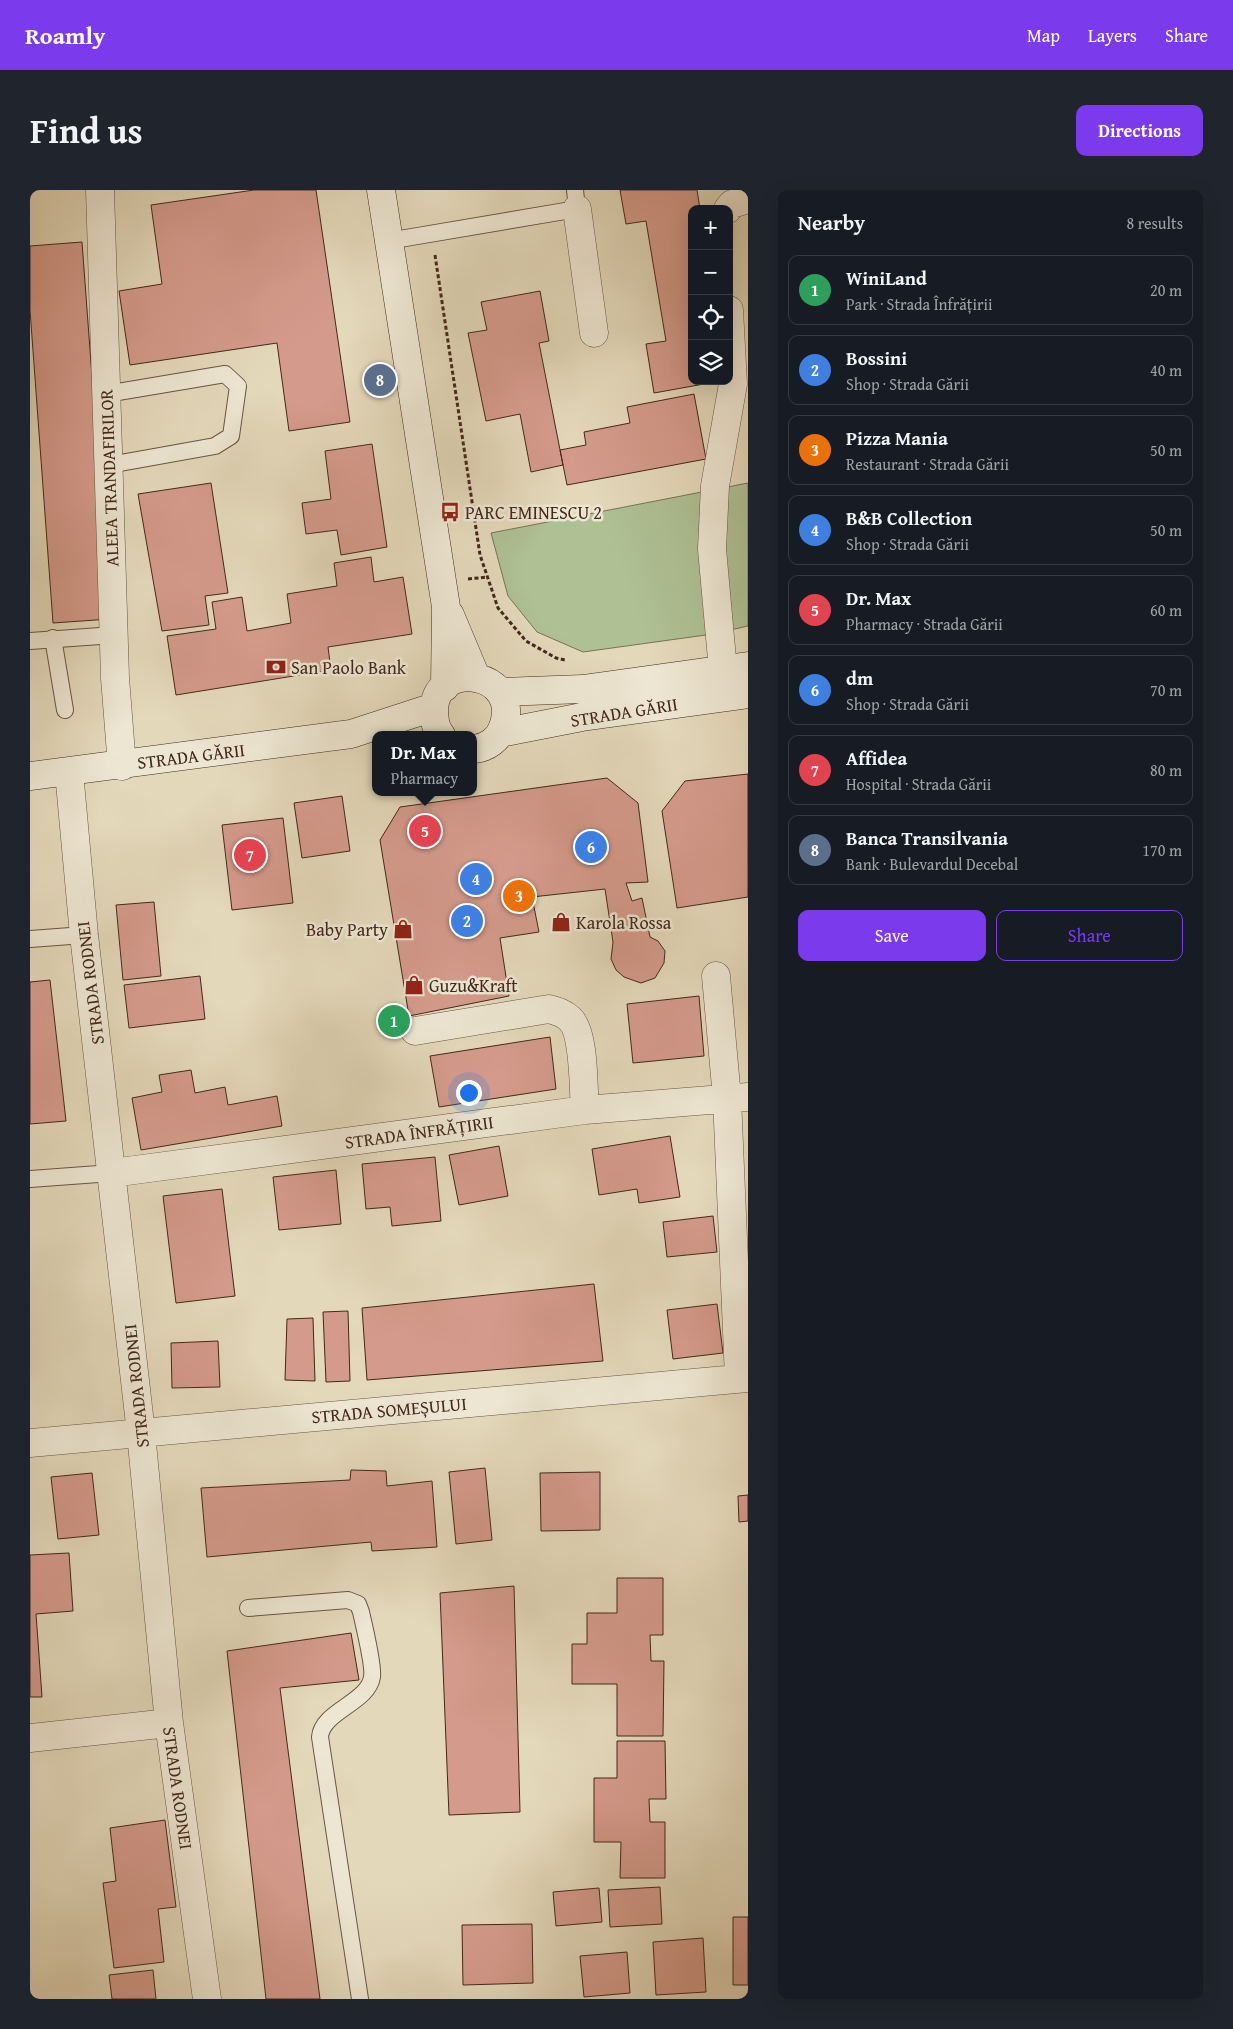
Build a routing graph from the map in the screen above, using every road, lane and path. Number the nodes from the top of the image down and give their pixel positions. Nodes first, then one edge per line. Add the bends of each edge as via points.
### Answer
1 (100, 190) edge
2 (380, 190) edge
3 (576, 199) edge
4 (432, 233) junction
5 (388, 241) junction
6 (594, 333) dead end
7 (731, 340) edge
8 (106, 394) junction
9 (108, 466) junction
10 (446, 607) junction
11 (114, 635) junction
12 (53, 638) junction
13 (30, 640) edge
14 (574, 662) dead end
15 (735, 668) edge
16 (476, 677) junction
17 (500, 692) junction
18 (748, 694) edge
19 (439, 697) junction
20 (65, 710) dead end
21 (439, 731) edge
22 (500, 733) junction
23 (364, 735) edge
24 (477, 748) edge
25 (122, 766) junction
26 (70, 772) junction
27 (30, 776) edge
28 (84, 935) junction
29 (30, 939) edge
30 (716, 976) dead end
31 (415, 1031) dead end
32 (738, 1097) edge
33 (585, 1110) junction
34 (112, 1173) junction
35 (30, 1179) edge
36 (744, 1378) edge
37 (141, 1433) junction
38 (30, 1443) edge
39 (248, 1608) dead end
40 (169, 1723) junction
41 (30, 1738) edge
42 (207, 1999) edge
43 (360, 1999) edge

1 - 8 street, ALEEA TRANDAFIRILOR
2 - 5 street
3 - 4 lane
3 - 6 street
4 - 5 lane
4 - 14 path via 480,555 498,608 526,641 556,658
5 - 10 street
7 - 15 street via 734,384 715,486 712,549
8 - 9 street, ALEEA TRANDAFIRILOR
8 - 9 lane via 225,374 238,386 231,436 215,446
9 - 11 street, ALEEA TRANDAFIRILOR
10 - 16 street
10 - 19 street
11 - 12 lane
11 - 25 street, ALEEA TRANDAFIRILOR
12 - 13 lane
12 - 20 lane
15 - 17 street, STRADA GĂRII via 582,690
16 - 17 street via 488,681
16 - 19 street, STRADA GĂRII via 452,681
17 - 22 street via 506,705 506,717
18 - 22 street, STRADA GĂRII via 582,717
19 - 21 street via 434,720
19 - 23 street, STRADA GĂRII
22 - 24 street, STRADA GĂRII via 489,744
23 - 25 street, STRADA GĂRII
25 - 26 street, STRADA GĂRII
26 - 27 street, STRADA GĂRII
26 - 28 street, STRADA RODNEI
28 - 29 lane
28 - 34 street, STRADA RODNEI
30 - 32 street
31 - 33 street via 549,1009 562,1013 579,1031
32 - 33 street, STRADA ÎNFRĂȚIRII
32 - 36 street
33 - 34 street, STRADA ÎNFRĂȚIRII
34 - 35 lane
34 - 37 street, STRADA RODNEI
36 - 37 street, STRADA SOMEȘULUI
37 - 38 street, STRADA SOMEȘULUI
37 - 40 street, STRADA RODNEI
39 - 43 lane via 348,1600 358,1604 362,1612 372,1678 366,1689 320,1730
40 - 41 street
40 - 42 street, STRADA RODNEI

